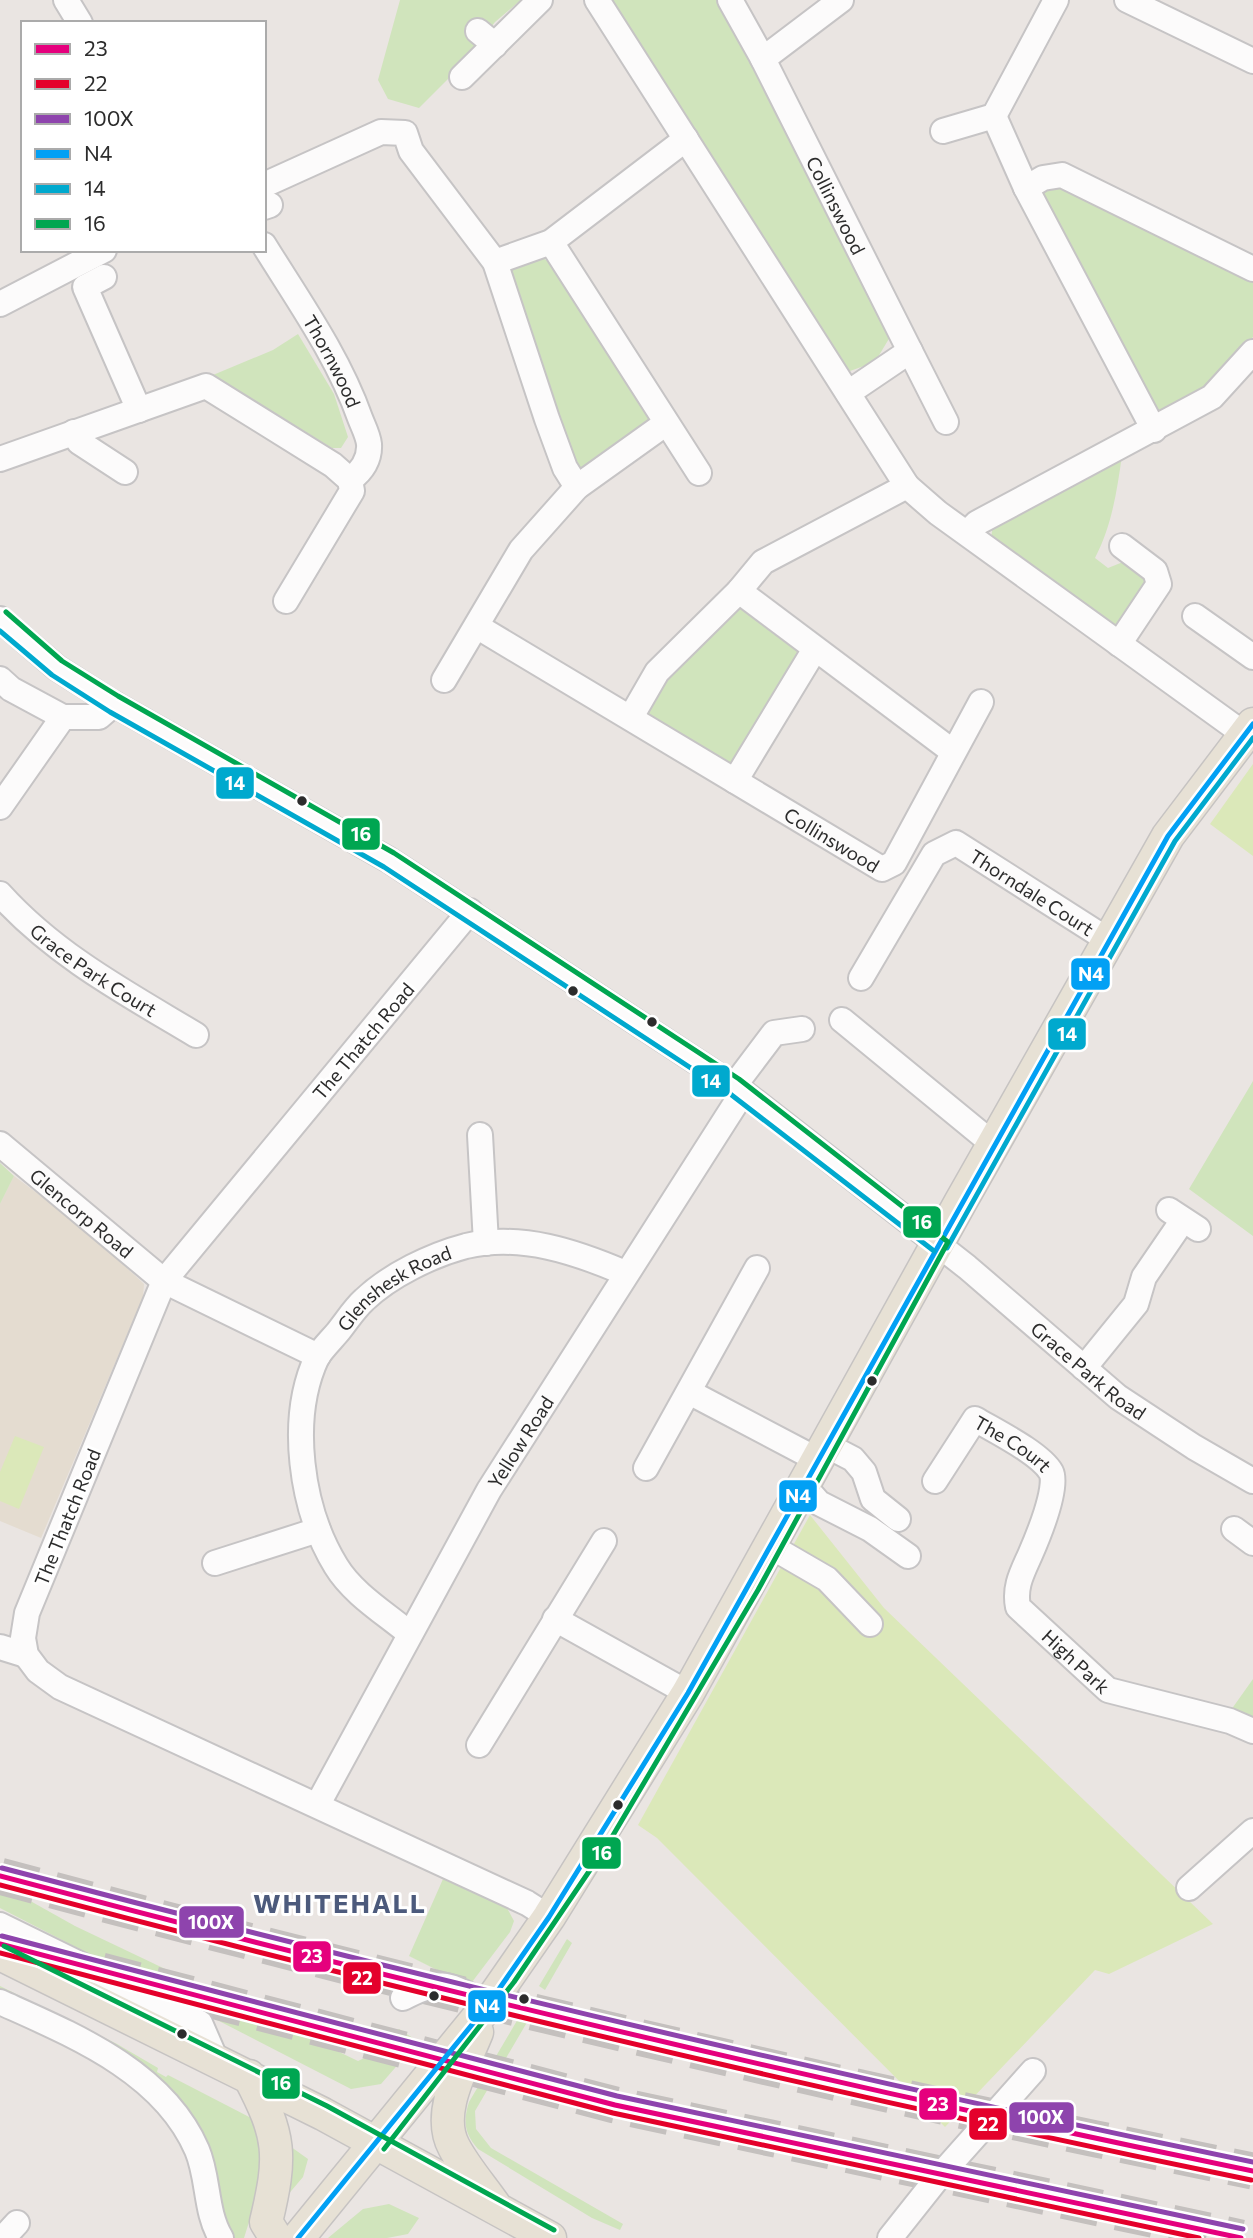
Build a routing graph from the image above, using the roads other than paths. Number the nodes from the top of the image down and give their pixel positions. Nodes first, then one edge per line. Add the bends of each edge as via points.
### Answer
1 (66, 0) edge
2 (540, 0) edge
3 (597, 0) edge
4 (730, 0) edge
5 (841, 0) edge
6 (1056, 0) edge
7 (1127, 0) edge
8 (79, 21) edge
9 (763, 59) junction
10 (1253, 61) edge
11 (462, 77) dead end
12 (994, 116) junction
13 (943, 131) dead end
14 (686, 139) junction
15 (1026, 188) junction
16 (266, 199) edge
17 (551, 243) junction
18 (266, 248) edge
19 (109, 258) edge
20 (495, 262) junction
21 (1253, 270) edge
22 (0, 304) edge
23 (910, 351) junction
24 (1253, 352) edge
25 (848, 393) junction
26 (139, 410) junction
27 (946, 422) dead end
28 (666, 424) junction
29 (1154, 430) junction
30 (74, 432) junction
31 (0, 459) edge
32 (125, 472) dead end
33 (699, 473) dead end
34 (350, 480) junction
35 (907, 486) junction
36 (578, 487) junction
37 (967, 533) junction
38 (1122, 546) dead end
39 (739, 592) junction
40 (286, 601) dead end
41 (1195, 616) dead end
42 (0, 619) edge
43 (478, 627) junction
44 (1119, 644) junction
45 (815, 649) junction
46 (1253, 657) edge
47 (0, 679) edge
48 (444, 680) dead end
49 (981, 702) dead end
50 (114, 704) junction
51 (62, 717) junction
52 (631, 717) junction
53 (1249, 729) edge
54 (952, 751) junction
55 (735, 781) junction
56 (3, 796) edge
57 (0, 894) edge
58 (470, 911) junction
59 (1108, 940) junction
60 (861, 978) dead end
61 (842, 1020) dead end
62 (802, 1029) dead end
63 (196, 1035) dead end
64 (739, 1089) junction
65 (480, 1135) dead end
66 (0, 1144) edge
67 (993, 1144) junction
68 (1184, 1220) dead end
69 (486, 1243) junction
70 (939, 1244) junction
71 (757, 1268) dead end
72 (625, 1273) junction
73 (164, 1281) junction
74 (318, 1356) junction
75 (1084, 1368) junction
76 (689, 1392) junction
77 (816, 1464) junction
78 (646, 1468) dead end
79 (935, 1481) dead end
80 (1253, 1481) edge
81 (898, 1519) dead end
82 (317, 1530) junction
83 (1037, 1539) joint
84 (604, 1541) dead end
85 (770, 1546) junction
86 (908, 1556) dead end
87 (215, 1563) dead end
88 (555, 1619) junction
89 (870, 1624) dead end
90 (410, 1634) junction
91 (0, 1647) edge
92 (26, 1655) junction
93 (688, 1693) junction
94 (1253, 1731) edge
95 (479, 1745) dead end
96 (318, 1804) junction
97 (1253, 1831) edge
98 (1189, 1888) dead end
99 (550, 1917) junction
100 (0, 1925) edge
101 (0, 1954) edge
102 (403, 1998) dead end
103 (0, 2001) edge
104 (488, 2005) junction
105 (216, 2060) junction
106 (1033, 2071) dead end
107 (249, 2076) junction
108 (377, 2144) junction
109 (498, 2210) junction
110 (221, 2238) edge
111 (276, 2238) edge
112 (298, 2238) edge
113 (550, 2238) edge
114 (890, 2238) edge

1 - 8 street
2 - 11 street via 486,38
3 - 14 street
4 - 9 street, Collinswood
5 - 9 street
6 - 12 street
7 - 10 street
9 - 23 street, Collinswood
12 - 13 street
12 - 15 street
14 - 17 street
14 - 25 street
15 - 21 street via 1043,178 1062,175
15 - 29 street
16 - 20 street via 381,132 405,133 411,151
17 - 20 street
17 - 28 street
18 - 34 street, Thornwood via 353,398 369,442 360,472
19 - 22 street
19 - 26 street via 85,287
20 - 36 street via 565,468
23 - 25 street
23 - 27 street, Collinswood
24 - 29 street via 1212,397
25 - 35 street
26 - 30 street
26 - 34 street via 206,386
28 - 33 street
28 - 36 street
29 - 37 street via 977,523
30 - 31 street
30 - 32 street via 79,442
34 - 40 street, Thornwood via 352,491
35 - 37 street
35 - 39 street via 763,562
36 - 43 street via 521,550
37 - 44 street
38 - 44 street via 1155,571 1159,584
39 - 45 street
39 - 52 street via 657,672
41 - 46 street
42 - 50 street, Grace Park Road via 57,668
43 - 48 street
43 - 52 street, Collinswood
44 - 53 street
45 - 54 street
45 - 55 street
47 - 51 street
49 - 54 street, Collinswood
50 - 51 street via 99,717
50 - 58 street, Grace Park Road
51 - 56 street
52 - 55 street, Collinswood
53 - 59 main road via 1168,836
54 - 55 street, Collinswood via 894,863 882,869
57 - 63 street, Grace Park Court via 24,921 77,964
58 - 64 street, Grace Park Road
58 - 73 street, The Thatch Road
59 - 60 street, Thorndale Court via 956,843 934,854
59 - 67 main road
61 - 67 street
62 - 64 street, Yellow Road via 774,1034 763,1044
64 - 70 street, Grace Park Road
64 - 72 street, Yellow Road
65 - 69 street
66 - 73 street, Glencorp Road
67 - 70 main road
68 - 75 street via 1143,1277 1136,1304
69 - 72 street, Glenshesk Road via 549,1245
69 - 74 street, Glenshesk Road via 403,1273 364,1300
70 - 75 street, Grace Park Road
70 - 77 main road
71 - 76 street
72 - 90 street, Yellow Road via 489,1490
73 - 74 street
73 - 92 street, The Thatch Road via 27,1613
74 - 82 street, Glenshesk Road via 302,1410 304,1469
75 - 80 street, Grace Park Road via 1155,1422
76 - 77 street
76 - 78 street
77 - 81 street via 853,1459 864,1472 873,1499
77 - 85 main road
77 - 86 street via 820,1503 870,1529
79 - 83 street, The Court via 975,1419 1041,1460 1052,1474 1054,1486
82 - 87 street
82 - 90 street, Glenshesk Road via 352,1587
83 - 94 street, High Park via 1018,1582 1018,1607 1108,1690
84 - 88 street
85 - 89 street via 827,1579
85 - 93 main road
88 - 93 street
88 - 95 street
90 - 96 street, Yellow Road
91 - 92 street
92 - 96 street via 38,1671 60,1686
93 - 99 main road
96 - 99 street
97 - 98 street
99 - 104 main road
100 - 105 street via 200,2023
101 - 105 main road
102 - 104 street via 426,1986 446,1984
103 - 110 street via 64,2031 161,2094 198,2152 214,2227
104 - 108 main road
104 - 109 main road via 454,2091 448,2128 453,2146
105 - 107 main road
106 - 114 street
107 - 108 main road
107 - 111 main road via 271,2117 275,2137 275,2180 267,2222
108 - 109 main road
108 - 112 main road
109 - 113 main road

